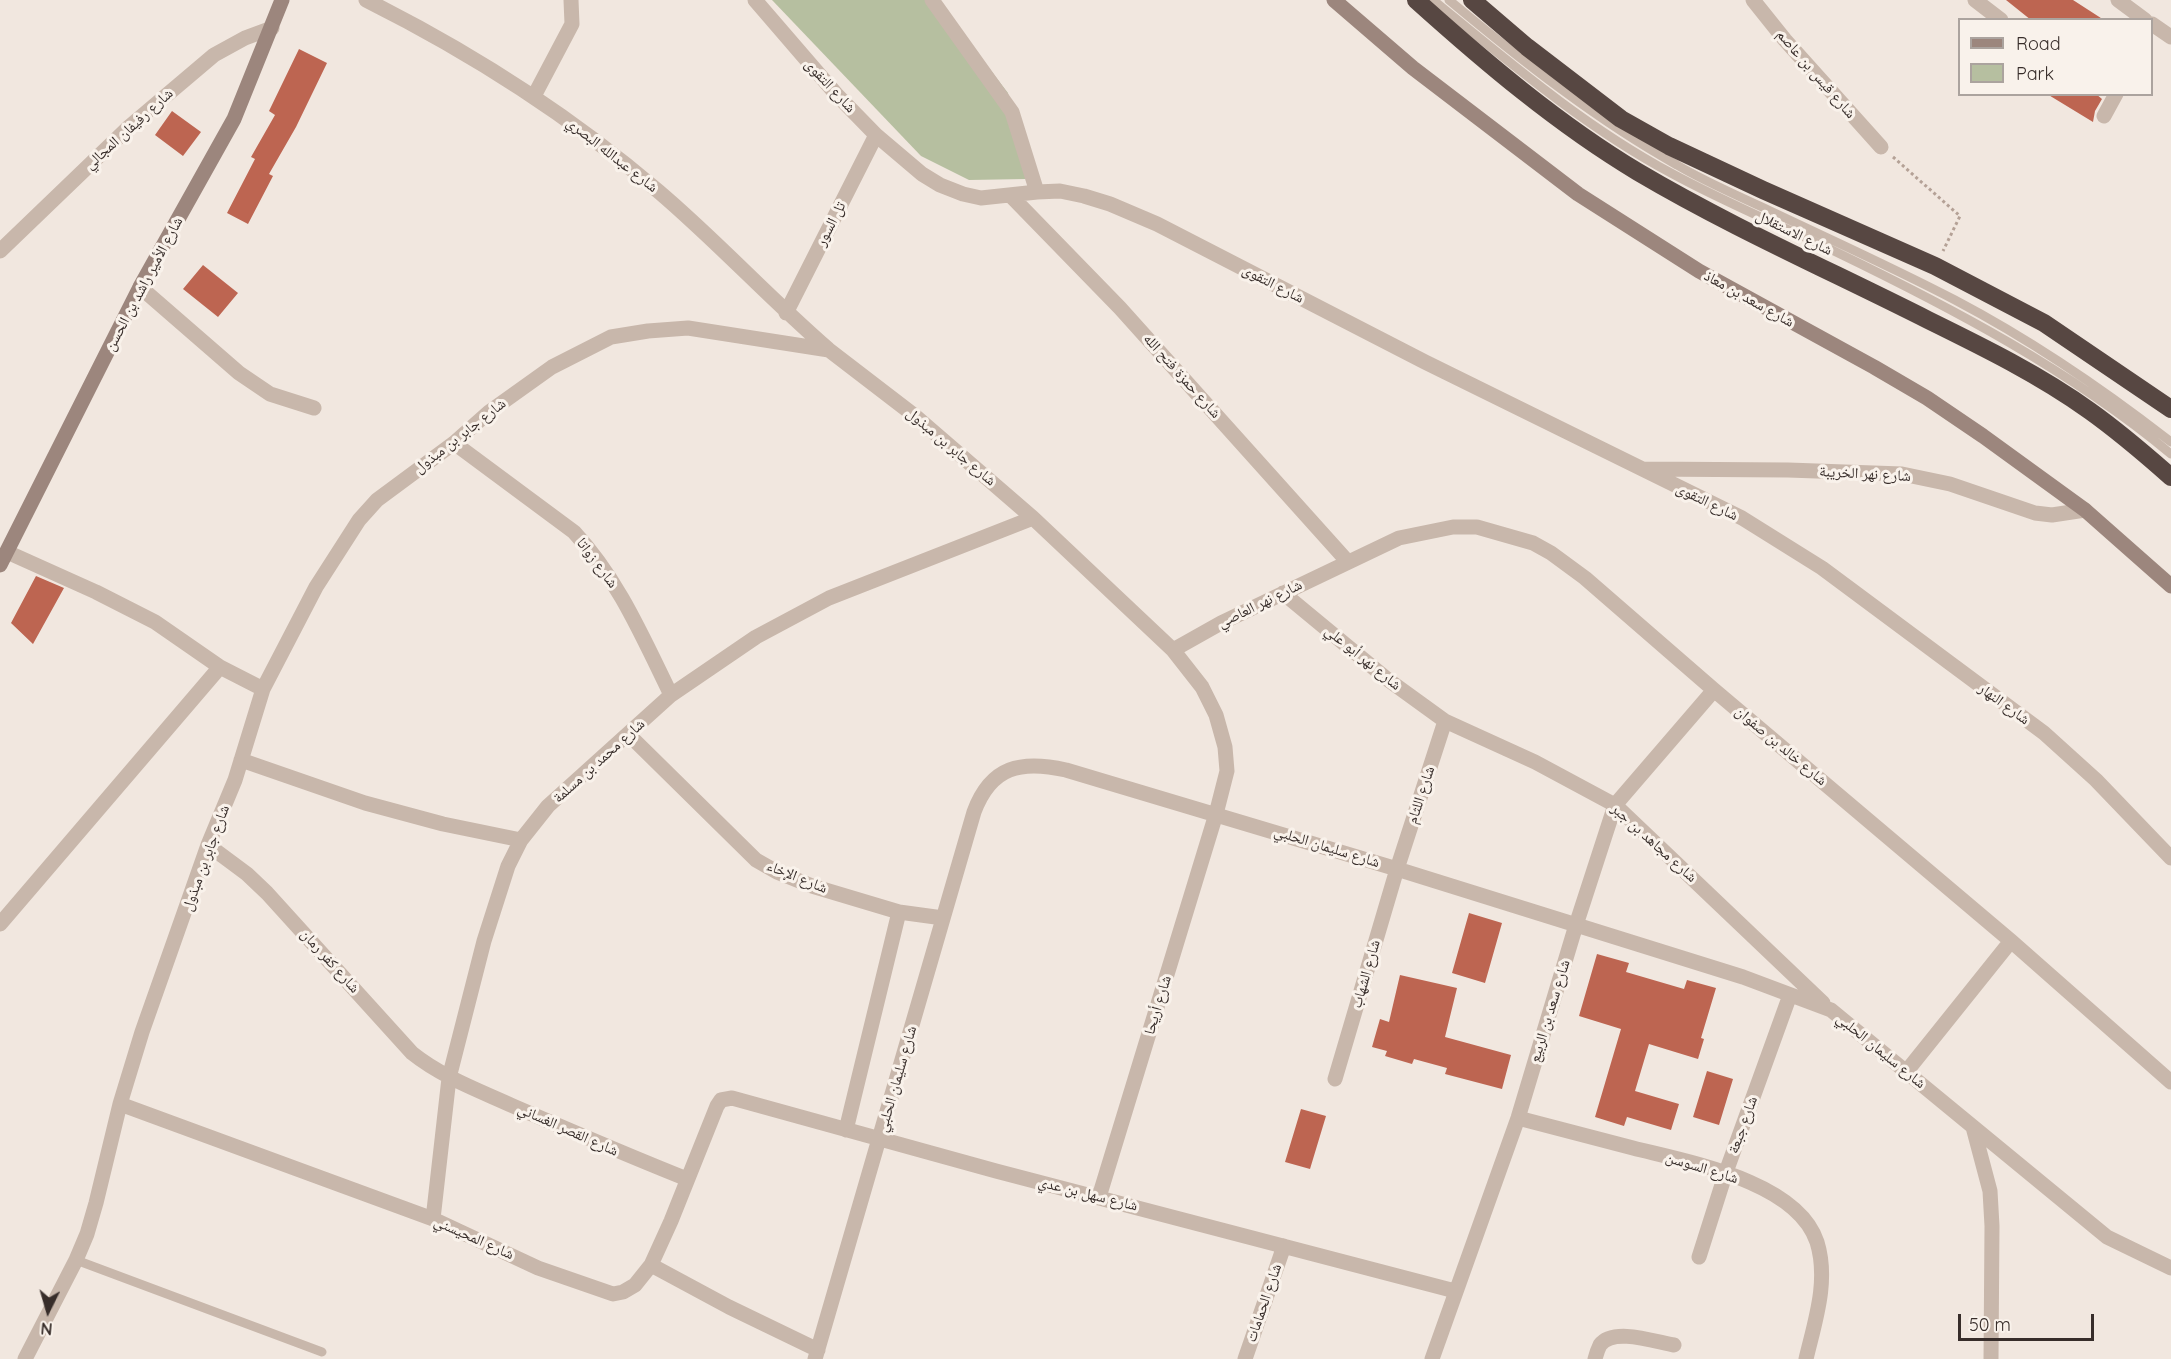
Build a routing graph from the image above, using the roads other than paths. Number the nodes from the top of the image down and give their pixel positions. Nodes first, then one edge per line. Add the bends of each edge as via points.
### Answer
1 (282, 0) edge
2 (366, 0) edge
3 (572, 0) edge
4 (755, 0) edge
5 (932, 0) edge
6 (1334, 0) edge
7 (1416, 0) edge
8 (1434, 0) edge
9 (1449, 0) edge
10 (1472, 0) edge
11 (1753, 0) edge
12 (1975, 0) edge
13 (2118, 0) edge
14 (1998, 18) edge
15 (2141, 18) edge
16 (2153, 27) edge
17 (272, 28) junction
18 (2171, 37) edge
19 (534, 96) junction
20 (2115, 96) edge
21 (2104, 116) dead end
22 (876, 135) junction
23 (1881, 147) road end
24 (1037, 192) junction
25 (1010, 195) junction
26 (0, 251) edge
27 (140, 287) junction
28 (786, 313) junction
29 (829, 350) junction
30 (314, 408) dead end
31 (2171, 409) edge
32 (2171, 442) edge
33 (454, 443) junction
34 (2171, 454) edge
35 (1639, 468) junction
36 (2171, 477) edge
37 (2085, 510) junction
38 (1033, 518) junction
39 (3, 558) edge
40 (1348, 562) junction
41 (1822, 568) joint
42 (2171, 586) edge
43 (1283, 593) junction
44 (1173, 650) junction
45 (220, 667) junction
46 (263, 689) junction
47 (1714, 690) junction
48 (671, 696) junction
49 (1445, 721) junction
50 (628, 734) junction
51 (241, 760) junction
52 (1615, 806) junction
53 (1216, 814) junction
54 (521, 840) junction
55 (208, 845) junction
56 (2171, 858) edge
57 (1397, 868) junction
58 (899, 912) junction
59 (943, 918) junction
60 (0, 924) edge
61 (1576, 925) junction
62 (2011, 941) junction
63 (1790, 995) junction
64 (1831, 1010) junction
65 (1906, 1072) junction
66 (450, 1078) junction
67 (1335, 1079) dead end
68 (2171, 1082) edge
69 (721, 1100) joint
70 (120, 1104) junction
71 (1518, 1118) junction
72 (1973, 1127) junction
73 (846, 1130) junction
74 (880, 1138) junction
75 (1726, 1172) junction
76 (687, 1179) junction
77 (1099, 1197) junction
78 (433, 1219) junction
79 (1284, 1246) junction
80 (1699, 1257) dead end
81 (76, 1260) junction
82 (651, 1265) junction
83 (2171, 1268) edge
84 (1455, 1291) junction
85 (1674, 1345) dead end
86 (322, 1352) dead end
87 (817, 1355) edge
88 (25, 1359) edge
89 (1245, 1359) edge
90 (1432, 1359) edge
91 (1595, 1359) edge
92 (1806, 1359) edge
93 (1991, 1359) edge

1 - 17 street, شارع الأمير راشد بن الحسن
2 - 19 street, شارع عبدالله البصري
3 - 19 street via 572,24
4 - 22 street, شارع التقوى
5 - 24 street via 1012,112
6 - 37 street, شارع سعد بن معاذ via 1413,68 1578,194 1699,271 1927,398
7 - 36 highway, شارع الاستقلال via 1474,52 1637,171 2032,375 2089,410
8 - 34 lane via 1534,81 1629,148 1714,195 1975,324 2081,388
9 - 32 lane via 1587,108 1643,146 1991,320 2090,382
10 - 31 highway, شارع الاستقلال via 1620,119 1763,190 1935,266 2044,323
11 - 23 street, شارع قيس بن عاصم
12 - 14 street
13 - 15 street
16 - 18 street
17 - 26 street, شارع رفيفان المجالي via 214,55 129,127
17 - 27 street, شارع الأمير راشد بن الحسن via 234,119
19 - 28 street, شارع عبدالله البصري via 657,190 718,243
20 - 21 street
22 - 25 street, شارع التقوى via 940,185 981,198
22 - 28 street, تل السور
24 - 25 street, شارع التقوى
24 - 35 street, شارع التقوى via 1084,196 1157,224
25 - 40 street, شارع حمزة فتح الله via 1120,308
27 - 30 street via 239,373 270,394
27 - 39 street, شارع الأمير راشد بن الحسن
28 - 29 street, شارع عبدالله البصري
29 - 33 street, شارع جابر بن مبذول via 688,328 611,337 552,367 489,412
29 - 38 street, شارع جابر بن مبذول via 951,445
33 - 46 street, شارع جابر بن مبذول via 377,500 359,520 316,587
33 - 48 street, شارع زواتا via 590,548 631,611
35 - 37 street, شارع نهر الخريبة via 1902,474 1950,484 2035,513 2052,515
35 - 41 street, شارع التقوى via 1742,518
37 - 42 street, شارع سعد بن معاذ
38 - 44 street, شارع جابر بن مبذول
38 - 48 street, شارع محمد بن مسلمة via 828,598 756,637
39 - 45 street via 96,592 155,622
40 - 43 street, شارع نهر العاصي
40 - 47 street, شارع خالد بن صفوان via 1399,538 1453,527 1477,527 1533,543 1585,578
41 - 56 street, شارع النهار via 2044,733
43 - 44 street, شارع نهر العاصي
43 - 49 street, شارع نهر أبو علي via 1387,679
44 - 53 street, شارع جابر بن مبذول via 1202,687 1226,747 1227,771
45 - 46 street
45 - 60 street
46 - 51 street, شارع جابر بن مبذول
47 - 52 street, شارع سعد بن الربيع
47 - 62 street, شارع خالد بن صفوان
48 - 50 street, شارع محمد بن مسلمة
49 - 52 street, شارع مجاهد بن جبر via 1535,762
49 - 57 street, شارع اللثام
50 - 54 street, شارع محمد بن مسلمة via 548,806
50 - 58 street, شارع الإخاء via 756,860 812,886
51 - 54 street via 365,804
51 - 55 street, شارع جابر بن مبذول
52 - 61 street, شارع سعد بن الربيع
52 - 64 street, شارع مجاهد بن جبر
53 - 57 street, شارع سليمان الحلبي
53 - 59 street, شارع سليمان الحلبي via 1044,765 1011,768 993,780 979,798
53 - 77 street, شارع أريحا
54 - 66 street, شارع محمد بن مسلمة via 508,866 484,941
55 - 66 street, شارع كفر رمان via 247,874 291,917 412,1053
55 - 70 street, شارع جابر بن مبذول
57 - 61 street, شارع سليمان الحلبي
57 - 67 street, شارع الشهاب
58 - 59 street, شارع الإخاء
58 - 73 street
59 - 74 street, شارع سليمان الحلبي
61 - 63 street, شارع سليمان الحلبي
61 - 71 street, شارع سعد بن الربيع
62 - 65 street
62 - 68 street, شارع خالد بن صفوان
63 - 64 street, شارع سليمان الحلبي
63 - 75 street, شارع جبعة
64 - 65 street, شارع سليمان الحلبي
65 - 72 street, شارع سليمان الحلبي
66 - 76 street, شارع القصر الغساني
66 - 78 street, شارع محمد بن مسلمة
69 - 73 street, شارع سهل بن عدي via 732,1098
69 - 76 street, شارع المحيسني
70 - 78 street, شارع المحيسني
70 - 81 street, شارع جابر بن مبذول via 96,1203
71 - 75 street, شارع السوسن
71 - 84 street, شارع سعد بن الربيع
72 - 83 street, شارع سليمان الحلبي via 2107,1237
72 - 93 street via 1990,1191
73 - 74 street, شارع سهل بن عدي
74 - 77 street, شارع سهل بن عدي
74 - 87 street, شارع سليمان الحلبي
75 - 80 street, شارع جبعة
75 - 92 street, شارع السوسن via 1795,1209 1809,1224 1822,1271
76 - 82 street, شارع المحيسني
77 - 79 street, شارع سهل بن عدي
78 - 82 street, شارع المحيسني via 538,1268 613,1294 635,1285
79 - 84 street, شارع سهل بن عدي
79 - 89 street, شارع الحمامات
81 - 86 lane
81 - 88 street, شارع جابر بن مبذول
82 - 87 street
84 - 90 street, شارع سعد بن الربيع
85 - 91 street via 1617,1336 1600,1345

